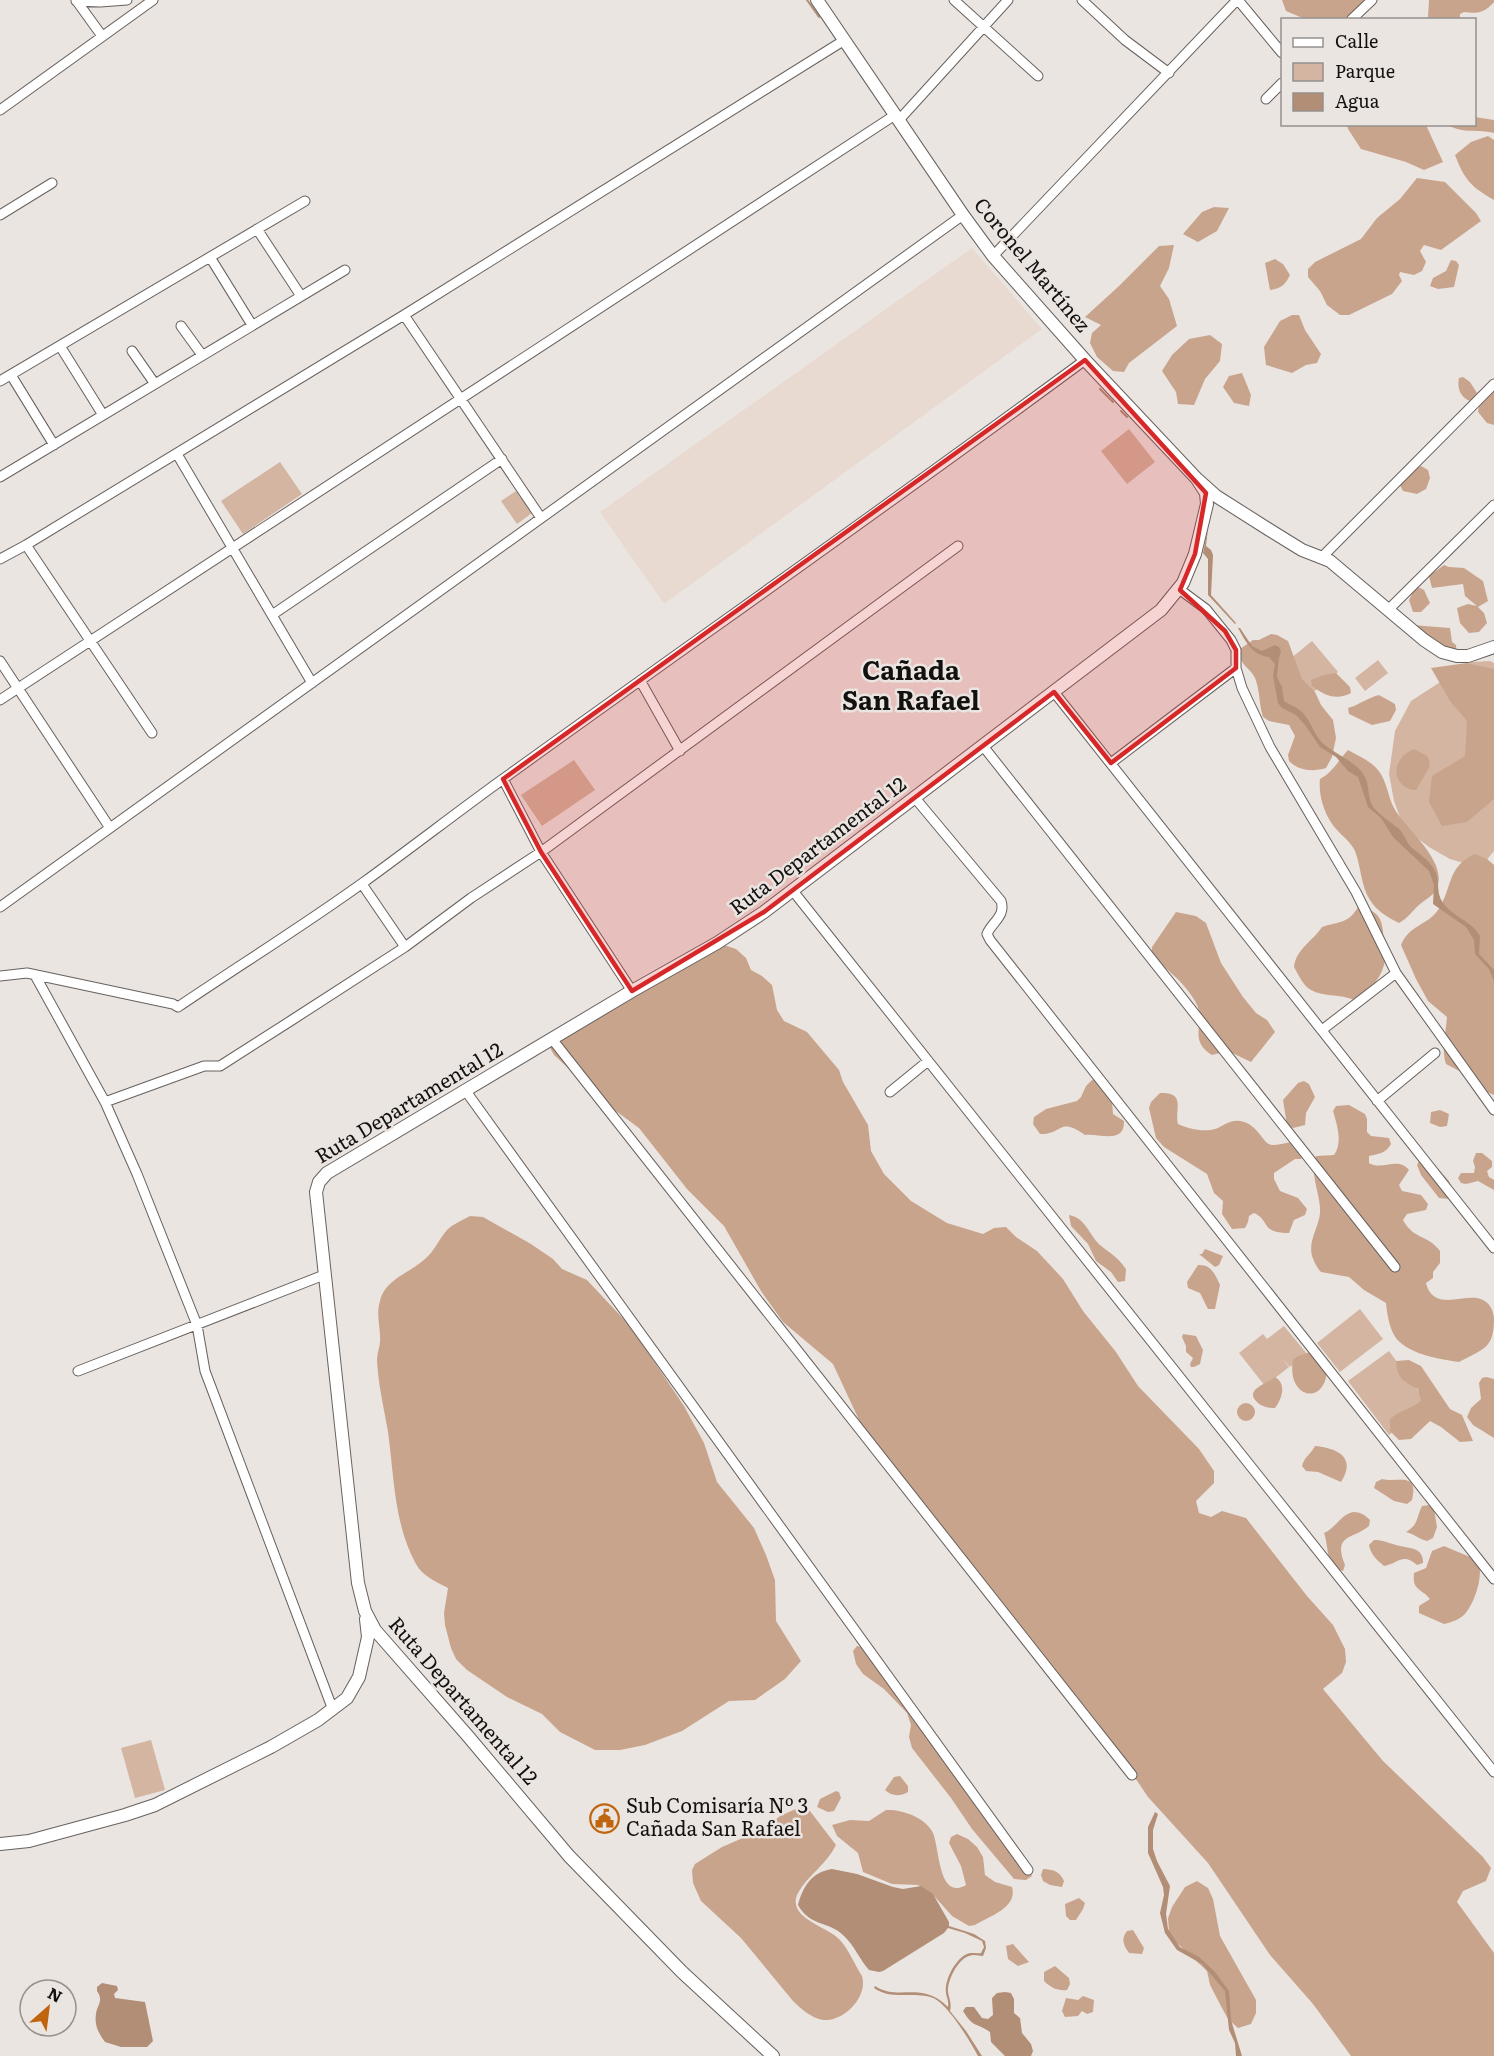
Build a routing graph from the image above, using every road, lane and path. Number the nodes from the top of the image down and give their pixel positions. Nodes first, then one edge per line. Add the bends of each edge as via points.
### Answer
1 (76, 0) edge
2 (127, 0) edge
3 (153, 0) edge
4 (817, 0) edge
5 (954, 0) edge
6 (1008, 0) edge
7 (1082, 0) edge
8 (1237, 0) edge
9 (1372, 0) edge
10 (1353, 18) edge
11 (984, 27) junction
12 (102, 36) junction
13 (843, 40) junction
14 (1281, 51) edge
15 (1169, 73) junction
16 (1038, 76) dead end
17 (1281, 84) edge
18 (1266, 99) dead end
19 (0, 110) edge
20 (897, 117) junction
21 (52, 183) dead end
22 (305, 201) dead end
23 (2, 211) edge
24 (963, 215) junction
25 (257, 229) junction
26 (993, 256) junction
27 (210, 257) junction
28 (345, 270) dead end
29 (301, 296) junction
30 (404, 315) junction
31 (252, 325) junction
32 (182, 326) dead end
33 (60, 346) junction
34 (132, 351) dead end
35 (202, 355) junction
36 (1085, 360) junction
37 (11, 375) junction
38 (0, 381) edge
39 (155, 384) junction
40 (1494, 384) edge
41 (460, 399) junction
42 (103, 415) junction
43 (54, 445) junction
44 (177, 454) junction
45 (502, 459) junction
46 (2, 473) edge
47 (1197, 479) junction
48 (1494, 505) edge
49 (542, 518) junction
50 (26, 545) junction
51 (958, 546) dead end
52 (233, 549) junction
53 (1322, 556) junction
54 (0, 559) edge
55 (1179, 589) junction
56 (1388, 610) junction
57 (272, 615) junction
58 (91, 641) junction
59 (1494, 647) edge
60 (0, 661) edge
61 (1236, 668) junction
62 (641, 682) junction
63 (312, 683) junction
64 (18, 689) junction
65 (1054, 692) junction
66 (0, 700) edge
67 (152, 733) dead end
68 (983, 746) junction
69 (680, 751) junction
70 (1111, 763) junction
71 (503, 779) junction
72 (915, 798) junction
73 (110, 828) junction
74 (541, 852) junction
75 (362, 884) junction
76 (793, 891) junction
77 (0, 908) edge
78 (405, 947) junction
79 (1396, 973) junction
80 (0, 976) edge
81 (36, 977) junction
82 (632, 991) junction
83 (1322, 1030) junction
84 (552, 1039) junction
85 (1435, 1053) dead end
86 (928, 1061) junction
87 (465, 1090) junction
88 (890, 1092) dead end
89 (1377, 1101) junction
90 (105, 1102) junction
91 (1494, 1110) edge
92 (1494, 1248) edge
93 (1395, 1267) dead end
94 (324, 1275) junction
95 (197, 1325) junction
96 (78, 1371) dead end
97 (1494, 1579) edge
98 (365, 1611) junction
99 (333, 1710) junction
100 (1494, 1772) edge
101 (1132, 1775) dead end
102 (0, 1844) edge
103 (1028, 1870) dead end
104 (772, 2056) edge

1 - 2 street
1 - 12 street
3 - 12 street
4 - 13 main road, Coronel Martínez
5 - 11 street
6 - 11 street
7 - 15 street via 1125,40
8 - 14 street
8 - 15 street
9 - 10 street
11 - 16 street
11 - 20 street
12 - 19 street
13 - 20 main road, Coronel Martínez
13 - 30 street
15 - 26 street
17 - 18 street
20 - 24 main road, Coronel Martínez
20 - 41 street
21 - 23 street
22 - 25 street
24 - 26 main road, Coronel Martínez
24 - 49 street
25 - 27 street
25 - 29 street
26 - 36 main road, Coronel Martínez
27 - 31 street
27 - 33 street
28 - 29 street
29 - 31 street
30 - 41 street
30 - 44 street
31 - 35 street
32 - 35 street
33 - 37 street
33 - 42 street
34 - 39 street
35 - 39 street
36 - 47 main road, Coronel Martínez
36 - 62 street
37 - 38 street
37 - 43 street
39 - 42 street
40 - 53 street
41 - 45 street
41 - 52 street
42 - 43 street
43 - 46 street
44 - 50 street
44 - 52 street
45 - 49 street
45 - 57 street
47 - 53 main road, Coronel Martínez via 1268,530 1302,550
47 - 55 main road, Ruta Departamental 12 via 1207,499 1195,554
48 - 56 street
49 - 63 street
50 - 54 street
50 - 58 street
51 - 69 street
52 - 57 street
52 - 58 street
53 - 56 main road, Coronel Martínez
55 - 61 street via 1206,609 1225,630 1236,650
55 - 65 main road, Ruta Departamental 12 via 1161,610
56 - 59 main road, Coronel Martínez via 1449,655 1468,656
57 - 63 street
58 - 64 street
58 - 67 street
60 - 64 street
61 - 70 street
61 - 79 street via 1270,747 1356,892
62 - 69 street
62 - 71 street
63 - 73 street
64 - 66 street
64 - 73 street
65 - 68 main road, Ruta Departamental 12
65 - 70 street
68 - 72 main road, Ruta Departamental 12
68 - 93 street
69 - 74 street
70 - 83 street
71 - 74 street
71 - 75 street
72 - 76 main road, Ruta Departamental 12
72 - 97 street via 1001,901 1001,914 987,934 990,940
73 - 77 street
74 - 78 street
74 - 82 street
75 - 78 street
75 - 81 street via 178,1007
76 - 82 main road, Ruta Departamental 12 via 717,943
76 - 86 street
78 - 90 street via 220,1066 204,1066
79 - 83 street
79 - 91 street
80 - 81 street via 27,973
81 - 90 street
82 - 84 main road, Ruta Departamental 12
83 - 89 street
84 - 87 main road, Ruta Departamental 12
84 - 101 street
85 - 89 street
86 - 88 street
86 - 100 street
87 - 94 main road, Ruta Departamental 12 via 327,1173 319,1182 316,1192
87 - 103 street
89 - 92 street
90 - 95 street
94 - 95 street
94 - 98 main road, Ruta Departamental 12 via 358,1583
95 - 96 street
95 - 99 street via 205,1371
98 - 99 main road via 368,1637 359,1677 347,1698
98 - 104 main road, Ruta Departamental 12 via 375,1630 569,1856 682,1972
99 - 102 main road via 271,1748 154,1805 29,1841

